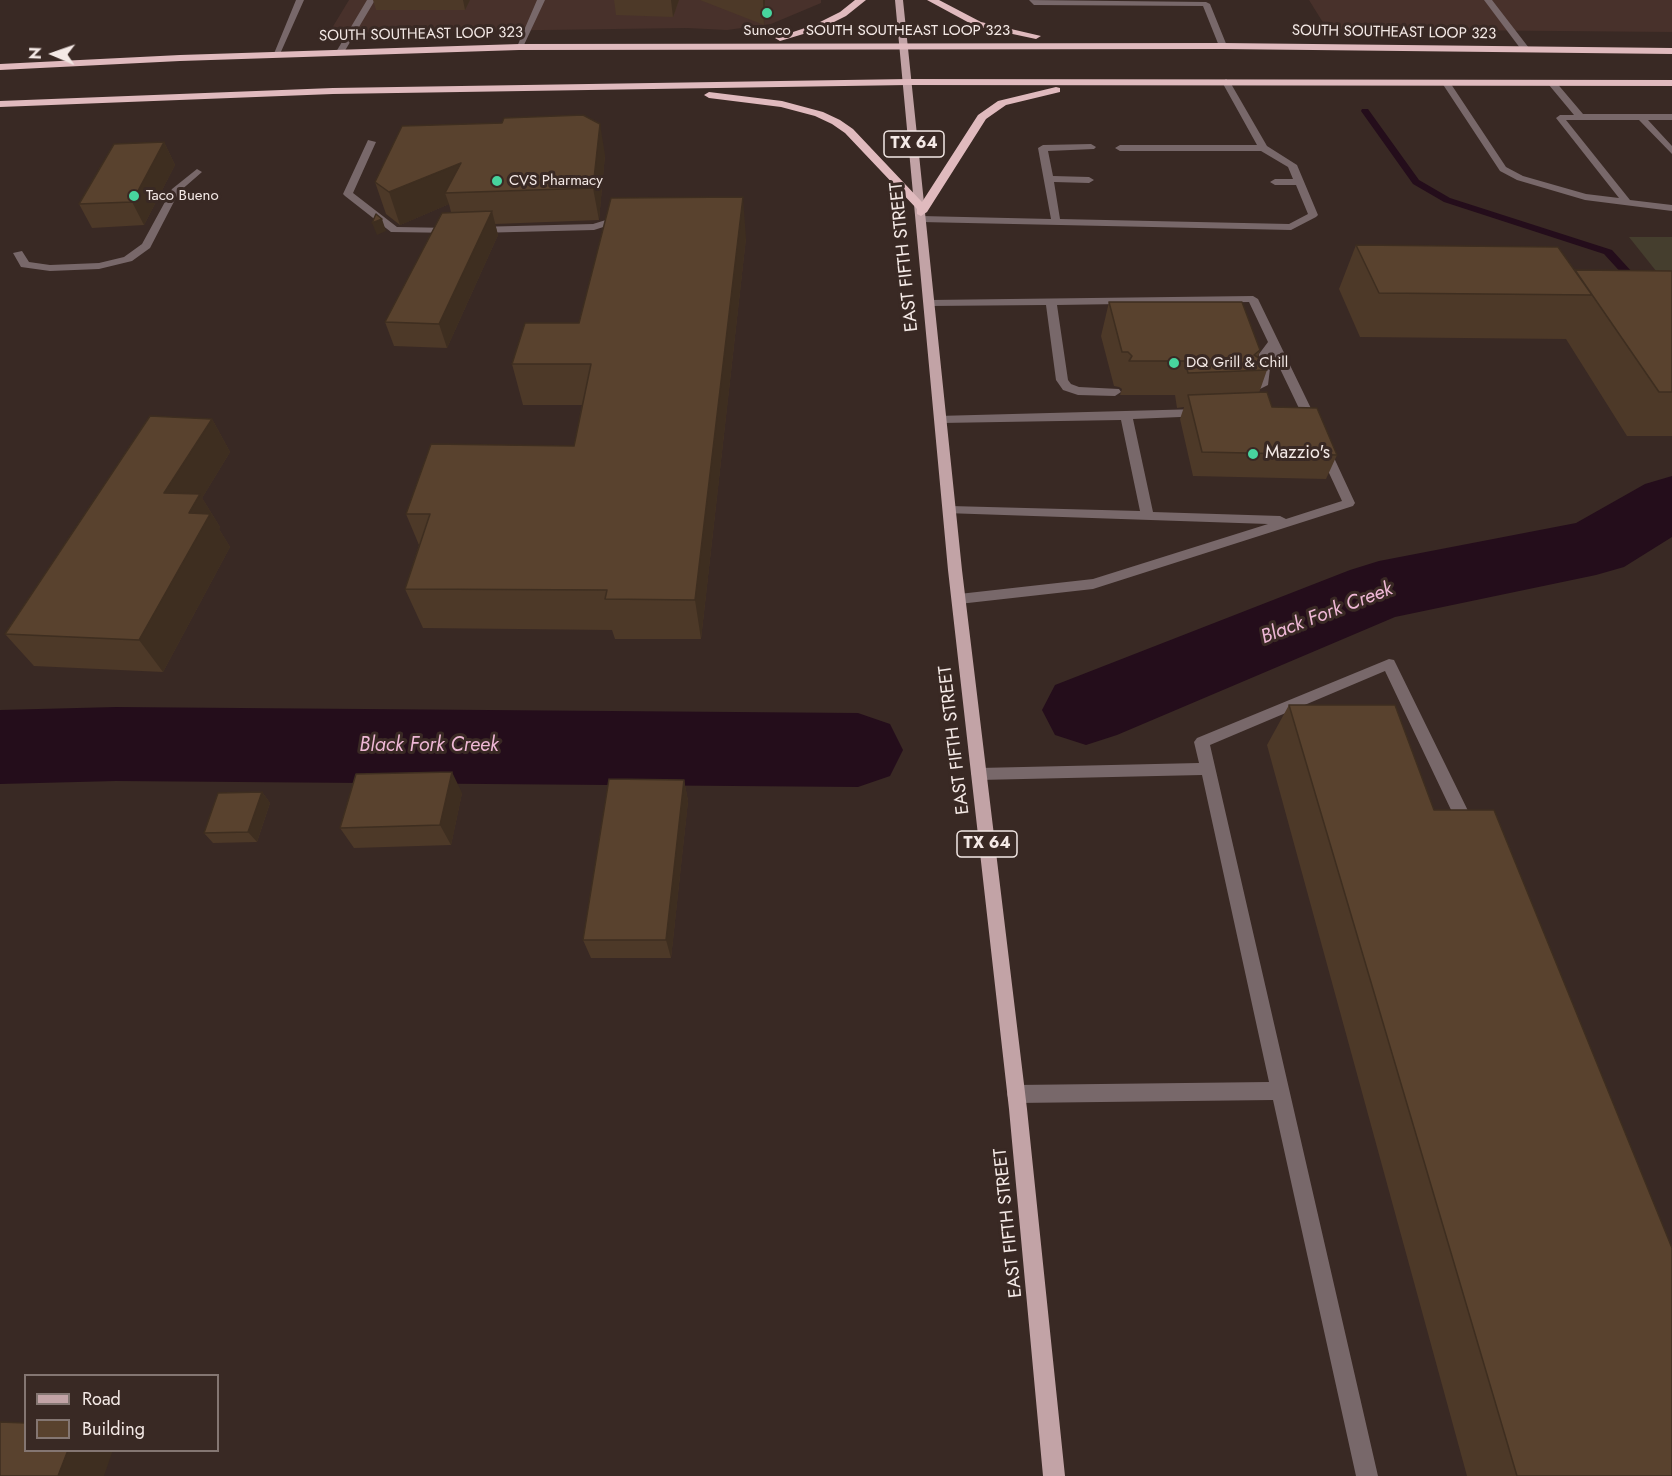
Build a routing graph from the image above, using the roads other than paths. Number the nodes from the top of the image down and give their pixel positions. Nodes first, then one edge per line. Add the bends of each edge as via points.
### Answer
1 (300, 0) edge
2 (371, 0) edge
3 (540, 0) edge
4 (861, 0) edge
5 (899, 0) edge
6 (932, 0) edge
7 (1033, 0) edge
8 (1488, 0) edge
9 (1206, 2) edge
10 (706, 46) junction
11 (904, 46) junction
12 (1106, 46) junction
13 (1223, 46) junction
14 (519, 47) junction
15 (1526, 50) junction
16 (1672, 51) edge
17 (340, 52) junction
18 (276, 54) junction
19 (0, 67) edge
20 (908, 82) junction
21 (1103, 82) junction
22 (1226, 82) junction
23 (1446, 83) junction
24 (1552, 83) junction
25 (1672, 83) edge
26 (620, 86) junction
27 (0, 104) edge
28 (1581, 117) junction
29 (1641, 117) junction
30 (1672, 117) edge
31 (371, 142) dead end
32 (1091, 147) dead end
33 (1120, 148) dead end
34 (1263, 148) junction
35 (1672, 151) edge
36 (197, 171) dead end
37 (1049, 179) junction
38 (1089, 180) dead end
39 (1275, 182) dead end
40 (1300, 182) junction
41 (1628, 204) junction
42 (1672, 208) edge
43 (920, 212) junction
44 (630, 213) edge
45 (1056, 222) junction
46 (470, 230) edge
47 (458, 231) edge
48 (18, 253) dead end
49 (1051, 301) junction
50 (929, 303) junction
51 (1273, 343) junction
52 (1250, 390) edge
53 (1115, 392) dead end
54 (1210, 412) edge
55 (1126, 416) junction
56 (941, 419) junction
57 (950, 510) junction
58 (1148, 517) junction
59 (1292, 521) junction
60 (959, 599) junction
61 (1208, 769) junction
62 (979, 774) junction
63 (1474, 842) edge
64 (1280, 1090) junction
65 (1016, 1094) junction
66 (1054, 1476) edge
67 (1367, 1476) edge

1 - 18 lane
2 - 17 lane
3 - 14 lane
4 - 10 highway via 838,17 800,33
5 - 11 main road, EAST FIFTH STREET / TX 64
6 - 12 highway via 962,17 996,29
7 - 9 lane
8 - 15 lane
9 - 13 lane
10 - 11 highway, SOUTH SOUTHEAST LOOP 323
10 - 14 highway, SOUTH SOUTHEAST LOOP 323
11 - 12 highway, SOUTH SOUTHEAST LOOP 323
11 - 20 main road, EAST FIFTH STREET / TX 64
12 - 13 highway, SOUTH SOUTHEAST LOOP 323
13 - 15 highway, SOUTH SOUTHEAST LOOP 323
14 - 17 highway, SOUTH SOUTHEAST LOOP 323
15 - 16 highway, SOUTH SOUTHEAST LOOP 323
17 - 18 highway, SOUTH SOUTHEAST LOOP 323
18 - 19 highway, SOUTH SOUTHEAST LOOP 323
20 - 21 highway
20 - 26 highway
20 - 43 main road, EAST FIFTH STREET / TX 64
21 - 22 highway
21 - 43 highway via 1034,94 992,110 975,125
22 - 23 highway
22 - 34 lane
23 - 24 highway
23 - 41 lane via 1503,169 1567,192
24 - 25 highway
24 - 28 lane
26 - 27 highway
26 - 43 highway via 764,100 819,114 849,131
28 - 29 lane
28 - 41 lane via 1560,118
29 - 30 lane
29 - 35 lane
31 - 47 lane via 348,194 395,230
32 - 37 lane via 1042,148
33 - 34 lane
34 - 40 lane via 1292,165
36 - 48 lane via 175,191 146,246 128,260 99,266 50,268 25,265
37 - 38 lane
37 - 45 lane
39 - 40 lane
40 - 45 lane via 1314,215 1291,226
41 - 42 lane
43 - 45 lane
43 - 50 main road, EAST FIFTH STREET / TX 64
44 - 46 lane via 594,226
49 - 50 lane
49 - 51 lane via 1253,300
49 - 53 lane via 1062,380 1078,391
50 - 56 main road, EAST FIFTH STREET / TX 64
51 - 52 lane via 1265,354 1264,382
51 - 59 lane via 1299,408 1349,503
54 - 55 lane
55 - 56 lane
55 - 58 lane
56 - 57 main road, EAST FIFTH STREET / TX 64
57 - 58 lane
57 - 60 main road, EAST FIFTH STREET / TX 64
58 - 59 lane
59 - 60 lane via 1093,584
60 - 62 main road, EAST FIFTH STREET / TX 64
61 - 62 lane
61 - 63 lane via 1202,742 1389,664
61 - 64 lane
62 - 65 main road, EAST FIFTH STREET / TX 64
64 - 65 lane
64 - 67 lane
65 - 66 main road, EAST FIFTH STREET / TX 64

